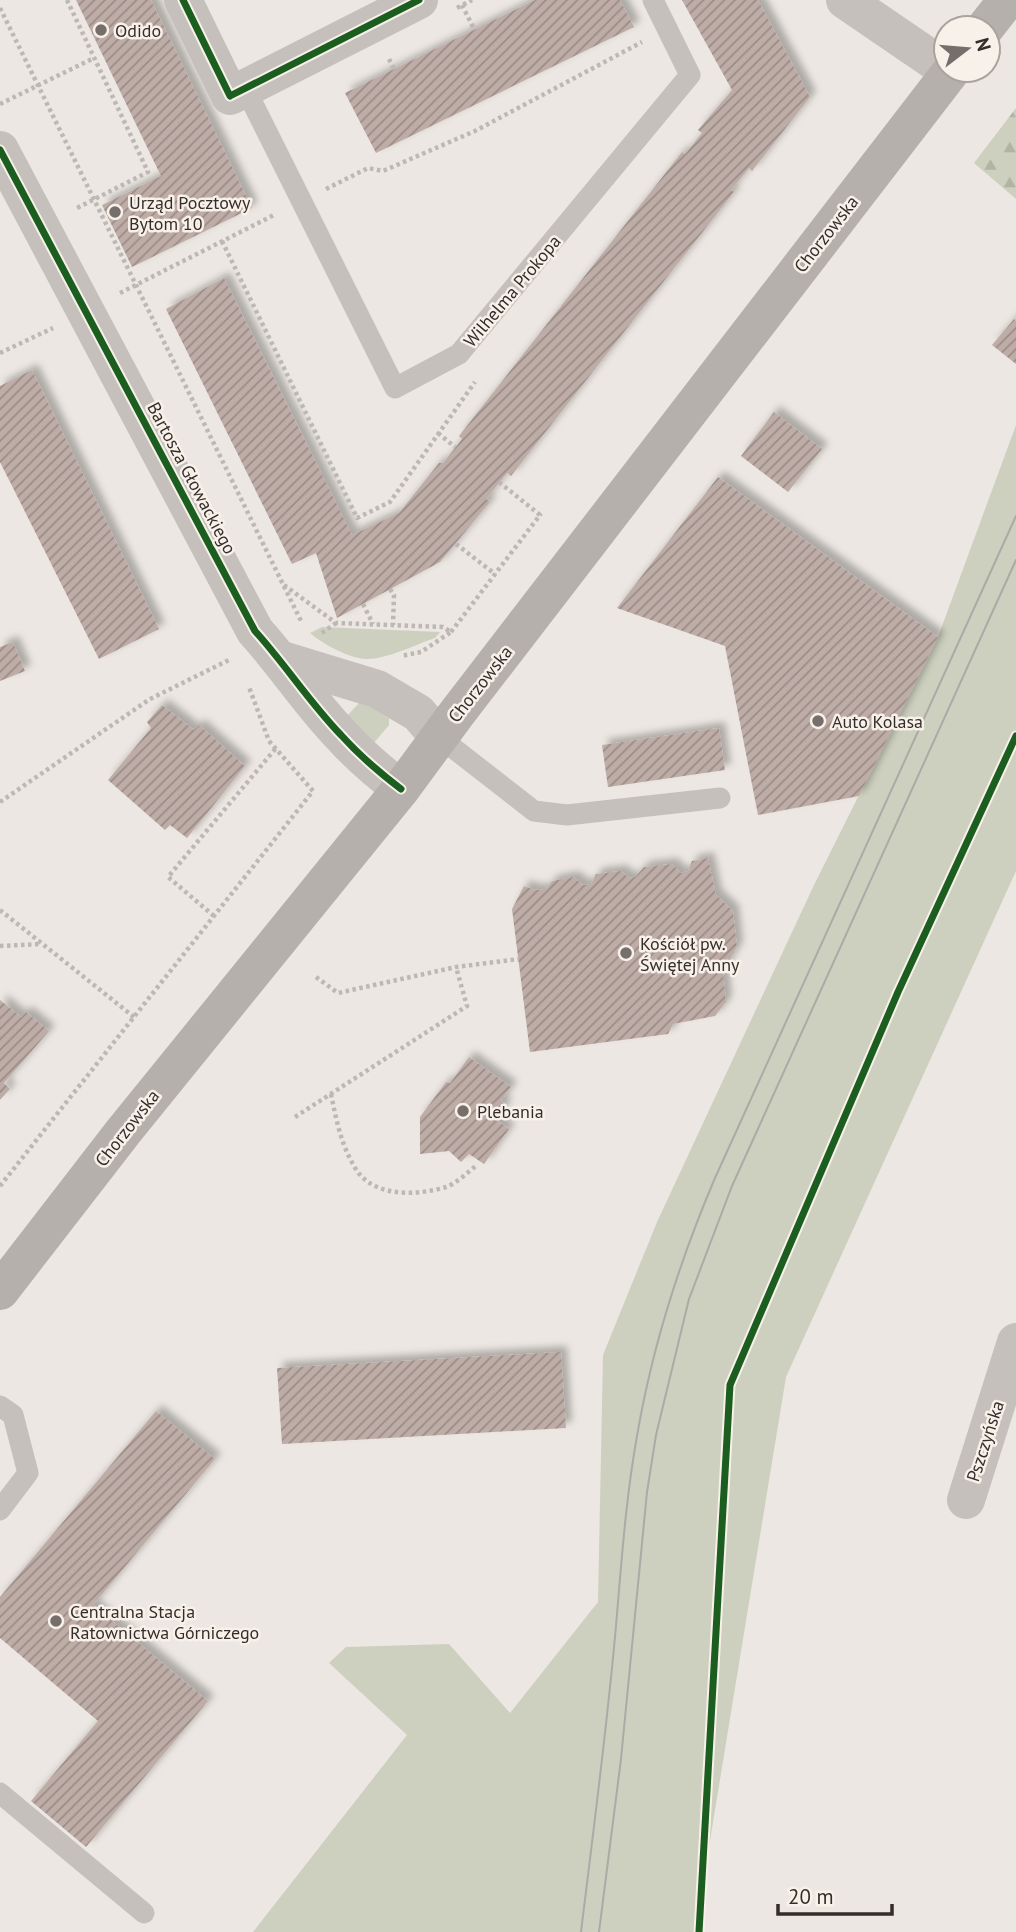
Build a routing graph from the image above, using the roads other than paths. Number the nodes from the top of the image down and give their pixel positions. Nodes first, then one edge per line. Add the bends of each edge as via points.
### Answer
1 (183, 0) edge
2 (419, 0) edge
3 (653, 0) edge
4 (845, 0) edge
5 (1007, 0) edge
6 (996, 14) edge
7 (932, 59) edge
8 (938, 84) edge
9 (245, 88) junction
10 (0, 150) edge
11 (10, 196) edge
12 (282, 660) junction
13 (439, 737) junction
14 (401, 789) junction
15 (720, 798) dead end
16 (0, 1291) edge
17 (1016, 1342) edge
18 (0, 1406) edge
19 (966, 1500) dead end
20 (0, 1510) edge
21 (0, 1793) edge
22 (144, 1913) dead end

1 - 9 street via 230,96
2 - 9 street
3 - 9 lane, Wilhelma Prokopa via 690,75 459,354 396,388
4 - 7 street
5 - 6 main road
8 - 13 main road, Chorzowska
10 - 11 street, Bartosza Głowackiego
11 - 12 street, Bartosza Głowackiego via 40,228 85,313 246,643
12 - 13 street, Bartosza Głowackiego via 377,690 418,713
12 - 14 street, Bartosza Głowackiego via 340,735
13 - 14 main road, Chorzowska
13 - 15 lane via 534,811 567,815
14 - 16 main road, Chorzowska
17 - 19 street, Pszczyńska
18 - 20 lane via 13,1415 27,1473
21 - 22 lane

